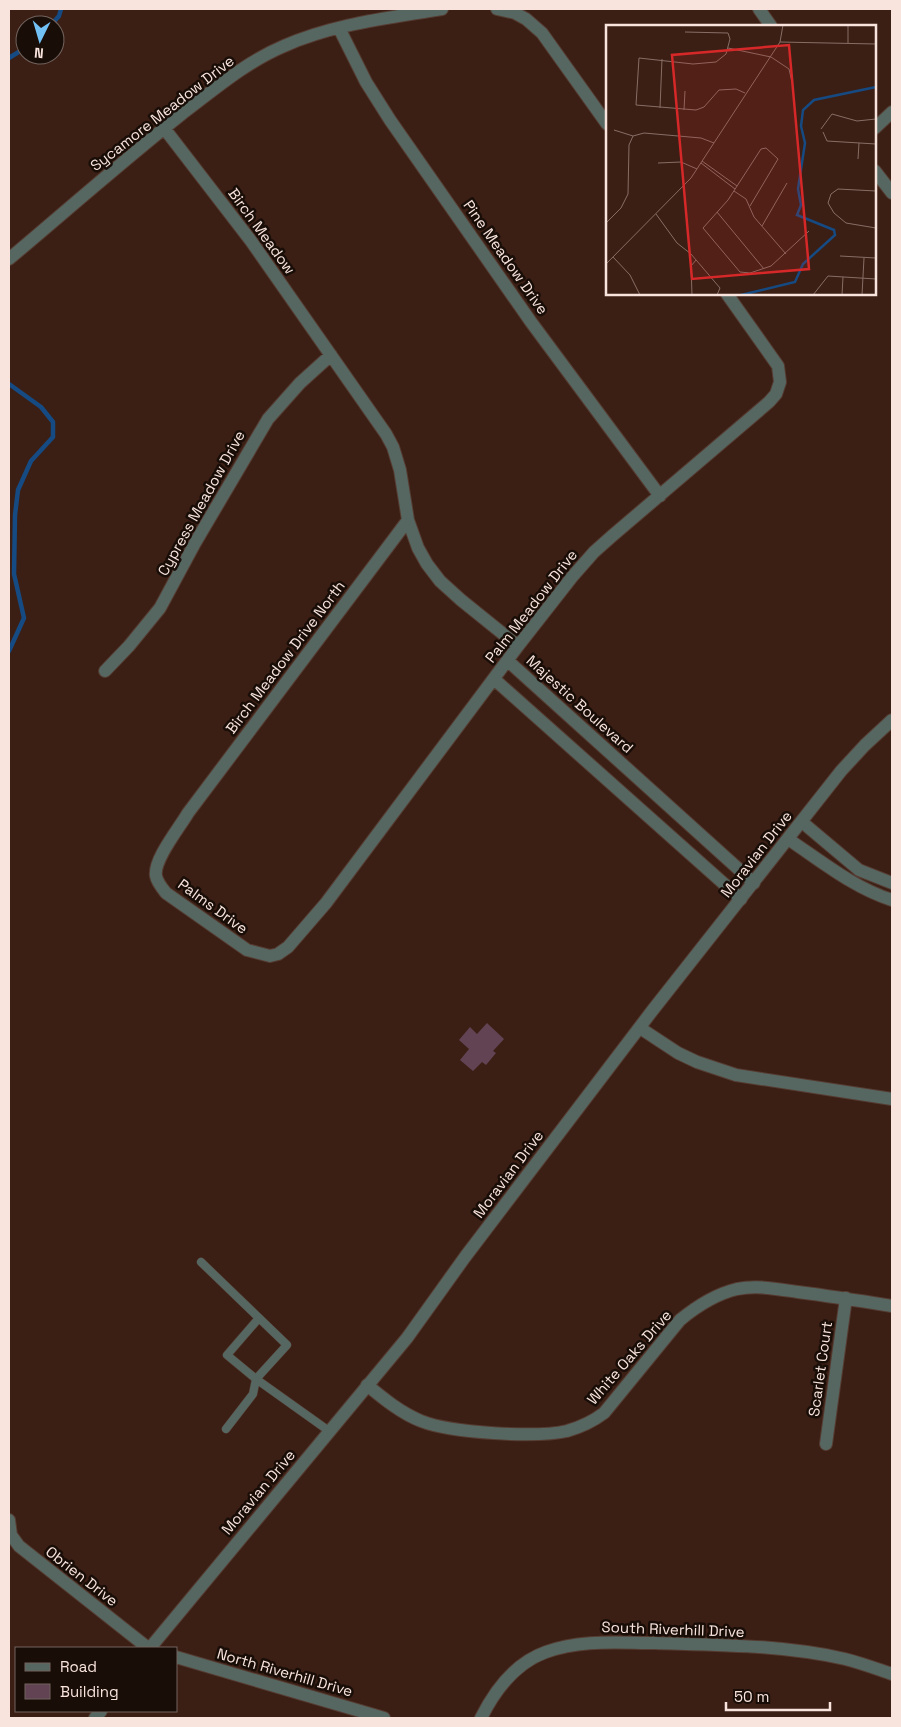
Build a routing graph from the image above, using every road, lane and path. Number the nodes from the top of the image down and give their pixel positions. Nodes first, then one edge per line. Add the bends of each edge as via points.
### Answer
1 (442, 9) edge
2 (501, 9) edge
3 (759, 9) edge
4 (771, 25) edge
5 (339, 28) junction
6 (892, 112) edge
7 (606, 123) edge
8 (876, 127) edge
9 (164, 128) junction
10 (876, 172) edge
11 (892, 193) edge
12 (9, 259) edge
13 (728, 295) edge
14 (331, 355) junction
15 (660, 496) junction
16 (408, 520) junction
17 (518, 646) junction
18 (508, 661) junction
19 (105, 671) dead end
20 (494, 679) junction
21 (892, 720) edge
22 (630, 771) junction
23 (615, 787) junction
24 (188, 813) joint
25 (802, 822) junction
26 (788, 839) junction
27 (846, 860) junction
28 (835, 871) junction
29 (754, 882) junction
30 (892, 883) edge
31 (741, 899) junction
32 (892, 900) edge
33 (270, 956) joint
34 (640, 1028) junction
35 (892, 1099) edge
36 (201, 1262) dead end
37 (846, 1298) junction
38 (892, 1306) edge
39 (260, 1318) junction
40 (256, 1379) junction
41 (367, 1385) junction
42 (226, 1429) dead end
43 (329, 1431) junction
44 (826, 1444) dead end
45 (9, 1520) edge
46 (148, 1647) edge
47 (150, 1647) edge
48 (178, 1658) edge
49 (892, 1674) edge
50 (384, 1718) edge
51 (481, 1718) edge

1 - 5 street, Sycamore Meadow Drive
2 - 7 street via 526,19 542,33
3 - 4 street
5 - 9 street, Sycamore Meadow Drive via 283,46 252,62
5 - 15 street, Pine Meadow Drive via 366,82 390,120 531,322
6 - 8 street
9 - 12 street, Sycamore Meadow Drive
9 - 14 street, Birch Meadow via 251,241
10 - 11 street
13 - 15 street, Palm Meadow Drive via 778,366 780,382 776,394
14 - 16 street, Majestic Boulevard via 393,447
14 - 19 street, Cypress Meadow Drive via 268,419 160,608
15 - 17 street, Palm Meadow Drive via 594,552
16 - 17 street, Majestic Boulevard via 418,548 432,572
16 - 24 street, Birch Meadow Drive North
17 - 18 street, Palm Meadow Drive
18 - 20 street, Palm Meadow Drive
18 - 22 street, Majestic Boulevard
20 - 23 street
20 - 33 street, Palm Meadow Drive via 326,903 288,947
21 - 25 street, Moravian Drive via 841,771
22 - 23 street, Majestic Boulevard
22 - 29 street, Majestic Boulevard
23 - 31 street
24 - 33 street, Palms Drive via 160,858 156,876 160,885 166,893 241,947
25 - 26 street, Moravian Drive
25 - 27 street
26 - 28 street
26 - 29 street, Moravian Drive
27 - 28 street
27 - 30 street via 859,870
28 - 32 street via 875,895
29 - 31 street, Moravian Drive
31 - 34 street, Moravian Drive
34 - 35 street via 678,1053 736,1075
34 - 41 street, Moravian Drive via 407,1338
36 - 39 lane
37 - 38 street, White Oaks Drive
37 - 41 street, White Oaks Drive via 757,1288 717,1296 680,1320 594,1421 559,1432 509,1433 438,1426 401,1411
37 - 44 street, Scarlet Court
39 - 40 lane via 287,1345
39 - 40 lane via 227,1355
40 - 42 lane via 252,1394
40 - 43 lane
41 - 43 street, Moravian Drive
43 - 47 street, Moravian Drive
45 - 46 street, Obrien Drive via 10,1535 18,1546
48 - 50 street, North Riverhill Drive
49 - 51 street, South Riverhill Drive via 843,1659 804,1652 617,1642 571,1644 522,1664 504,1681

